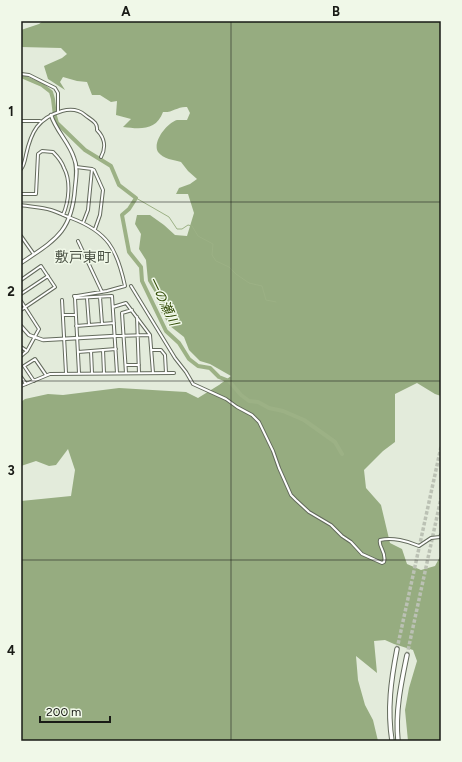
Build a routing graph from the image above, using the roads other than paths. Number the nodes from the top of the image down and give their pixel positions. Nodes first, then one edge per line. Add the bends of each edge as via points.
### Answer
1 (21, 74) edge
2 (57, 113) junction
3 (51, 115) junction
4 (21, 121) edge
5 (41, 121) junction
6 (101, 157) dead end
7 (76, 167) junction
8 (21, 169) edge
9 (92, 169) junction
10 (21, 194) edge
11 (21, 205) edge
12 (63, 215) junction
13 (70, 218) junction
14 (83, 223) junction
15 (95, 229) junction
16 (21, 236) edge
17 (78, 241) dead end
18 (25, 243) junction
19 (21, 246) edge
20 (33, 253) dead end
21 (21, 263) edge
22 (48, 276) junction
23 (21, 280) edge
24 (131, 286) dead end
25 (102, 292) junction
26 (21, 294) edge
27 (100, 297) junction
28 (74, 298) junction
29 (87, 298) junction
30 (62, 300) dead end
31 (21, 301) edge
32 (25, 307) junction
33 (113, 307) junction
34 (21, 310) edge
35 (132, 310) junction
36 (76, 314) junction
37 (63, 315) junction
38 (137, 317) junction
39 (114, 323) junction
40 (102, 324) junction
41 (89, 325) junction
42 (21, 326) edge
43 (76, 326) junction
44 (138, 334) junction
45 (150, 334) junction
46 (115, 336) junction
47 (124, 336) junction
48 (34, 338) junction
49 (77, 339) junction
50 (64, 340) junction
51 (21, 347) edge
52 (116, 349) junction
53 (103, 350) junction
54 (152, 350) junction
55 (91, 351) junction
56 (27, 352) junction
57 (78, 352) junction
58 (21, 356) edge
59 (126, 365) junction
60 (139, 365) junction
61 (104, 373) junction
62 (117, 373) junction
63 (126, 373) junction
64 (139, 373) junction
65 (153, 373) junction
66 (166, 373) junction
67 (174, 373) dead end
68 (66, 374) junction
69 (79, 374) junction
70 (92, 374) junction
71 (46, 375) junction
72 (21, 377) edge
73 (34, 381) junction
74 (26, 384) junction
75 (21, 386) edge
76 (441, 535) edge
77 (397, 649) tunnel mouth
78 (407, 655) tunnel mouth
79 (392, 741) edge
80 (398, 741) edge

1 - 2 street via 29,75 55,88 58,93
2 - 3 street
2 - 6 street via 70,109 79,111 95,122 105,147
3 - 5 street
3 - 7 street via 72,152
4 - 5 street
5 - 8 street via 30,139
7 - 9 street
7 - 13 street
9 - 14 street via 88,210
9 - 15 street via 103,190 100,215
10 - 12 street via 36,194 38,154 42,151 53,152 67,174 68,202
11 - 12 street via 52,210
12 - 13 street
13 - 14 street
13 - 21 street via 55,239
14 - 15 street
15 - 25 street via 111,246 125,286
16 - 18 street
17 - 25 street
18 - 19 street
18 - 20 street
22 - 23 street via 41,266
22 - 26 street
22 - 32 street via 55,287
24 - 76 street via 174,358 193,384 226,399 259,422 291,495 309,512 330,525 362,554 382,563 385,556 380,540 408,541 419,546
25 - 28 street
27 - 29 street
27 - 33 street via 112,296
27 - 40 street
28 - 29 street
28 - 36 street
29 - 41 street
30 - 37 street
31 - 32 street
32 - 34 street
32 - 48 street via 40,329
33 - 35 street via 126,303
33 - 39 street
35 - 38 street
35 - 47 street via 122,313
36 - 37 street
36 - 43 street
37 - 50 street
38 - 44 street
38 - 45 street
39 - 40 street
39 - 46 street
40 - 41 street
41 - 43 street
42 - 48 street
43 - 49 street
44 - 45 street
44 - 47 street
44 - 60 street
45 - 54 street
46 - 47 street
46 - 49 street
46 - 52 street
47 - 59 street
48 - 50 street via 46,341
48 - 56 street
49 - 50 street
49 - 57 street
50 - 68 street
51 - 56 street
52 - 53 street
52 - 62 street
53 - 55 street
53 - 61 street
54 - 65 street
54 - 66 street via 161,350 165,355
55 - 57 street
55 - 70 street
56 - 58 street
57 - 69 street
59 - 60 street
59 - 63 street
60 - 64 street
61 - 62 street
61 - 70 street
62 - 63 street
63 - 64 street
64 - 65 street
65 - 66 street
66 - 67 street
68 - 69 street
68 - 71 street
69 - 70 street
71 - 73 street
71 - 73 street via 35,359 24,366
72 - 74 street
73 - 74 street
74 - 75 street
77 - 79 highway via 389,698
78 - 80 highway via 398,702

